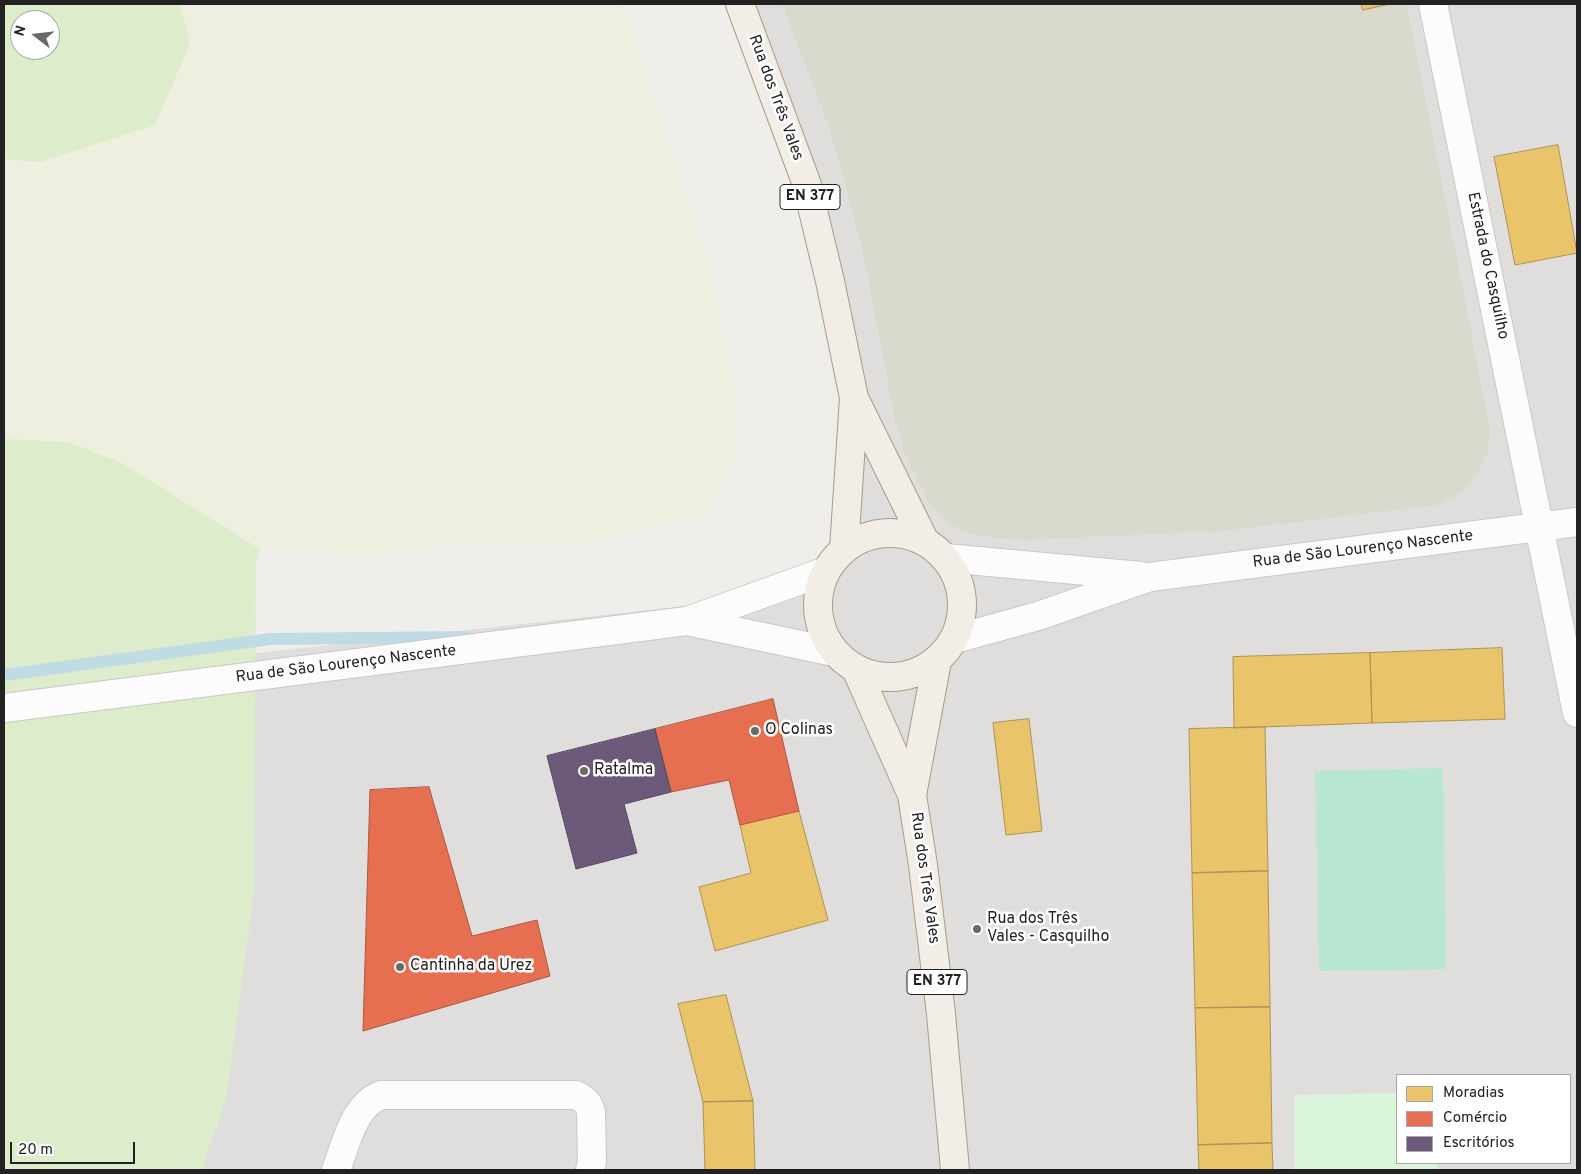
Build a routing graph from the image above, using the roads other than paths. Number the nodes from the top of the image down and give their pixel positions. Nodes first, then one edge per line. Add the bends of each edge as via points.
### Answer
1 (740, 4) edge
2 (1433, 4) edge
3 (854, 398) junction
4 (1577, 522) edge
5 (1541, 527) junction
6 (924, 540) junction
7 (844, 549) junction
8 (946, 558) junction
9 (826, 571) junction
10 (1150, 577) junction
11 (687, 621) junction
12 (955, 639) junction
13 (834, 652) junction
14 (937, 661) junction
15 (856, 669) junction
16 (4, 708) edge
17 (1577, 713) edge
18 (912, 795) junction
19 (336, 1170) edge
20 (590, 1170) edge
21 (955, 1170) edge

1 - 3 main road, Rua dos Três Vales / EN 377 via 806,182
2 - 5 street, Estrada do Casquilho
3 - 6 main road, Rua dos Três Vales / EN 377
3 - 7 main road, Rua dos Três Vales / EN 377
4 - 5 street, Rua de São Lourenço Nascente
5 - 10 street, Rua de São Lourenço Nascente
5 - 17 street, Estrada do Casquilho
6 - 7 main road, Rua dos Três Vales / EN 377 via 897,532 869,535
6 - 8 main road, Rua dos Três Vales / EN 377
7 - 9 main road, Rua dos Três Vales / EN 377
8 - 10 street, Rua de São Lourenço Nascente
8 - 12 main road, Rua dos Três Vales / EN 377 via 960,583 963,611
9 - 11 street, Rua de São Lourenço Nascente
9 - 13 main road, Rua dos Três Vales / EN 377 via 817,598 821,626
10 - 12 street, Rua de São Lourenço Nascente via 1038,616
11 - 13 street, Rua de São Lourenço Nascente
11 - 16 street, Rua de São Lourenço Nascente
12 - 14 main road, Rua dos Três Vales / EN 377
13 - 15 main road, Rua dos Três Vales / EN 377
14 - 15 main road, Rua dos Três Vales / EN 377 via 912,674 883,678
14 - 18 main road, Rua dos Três Vales / EN 377
15 - 18 main road, Rua dos Três Vales / EN 377
18 - 21 main road, Rua dos Três Vales / EN 377 via 941,1014
19 - 20 street via 360,1112 373,1098 381,1095 576,1095 590,1106

